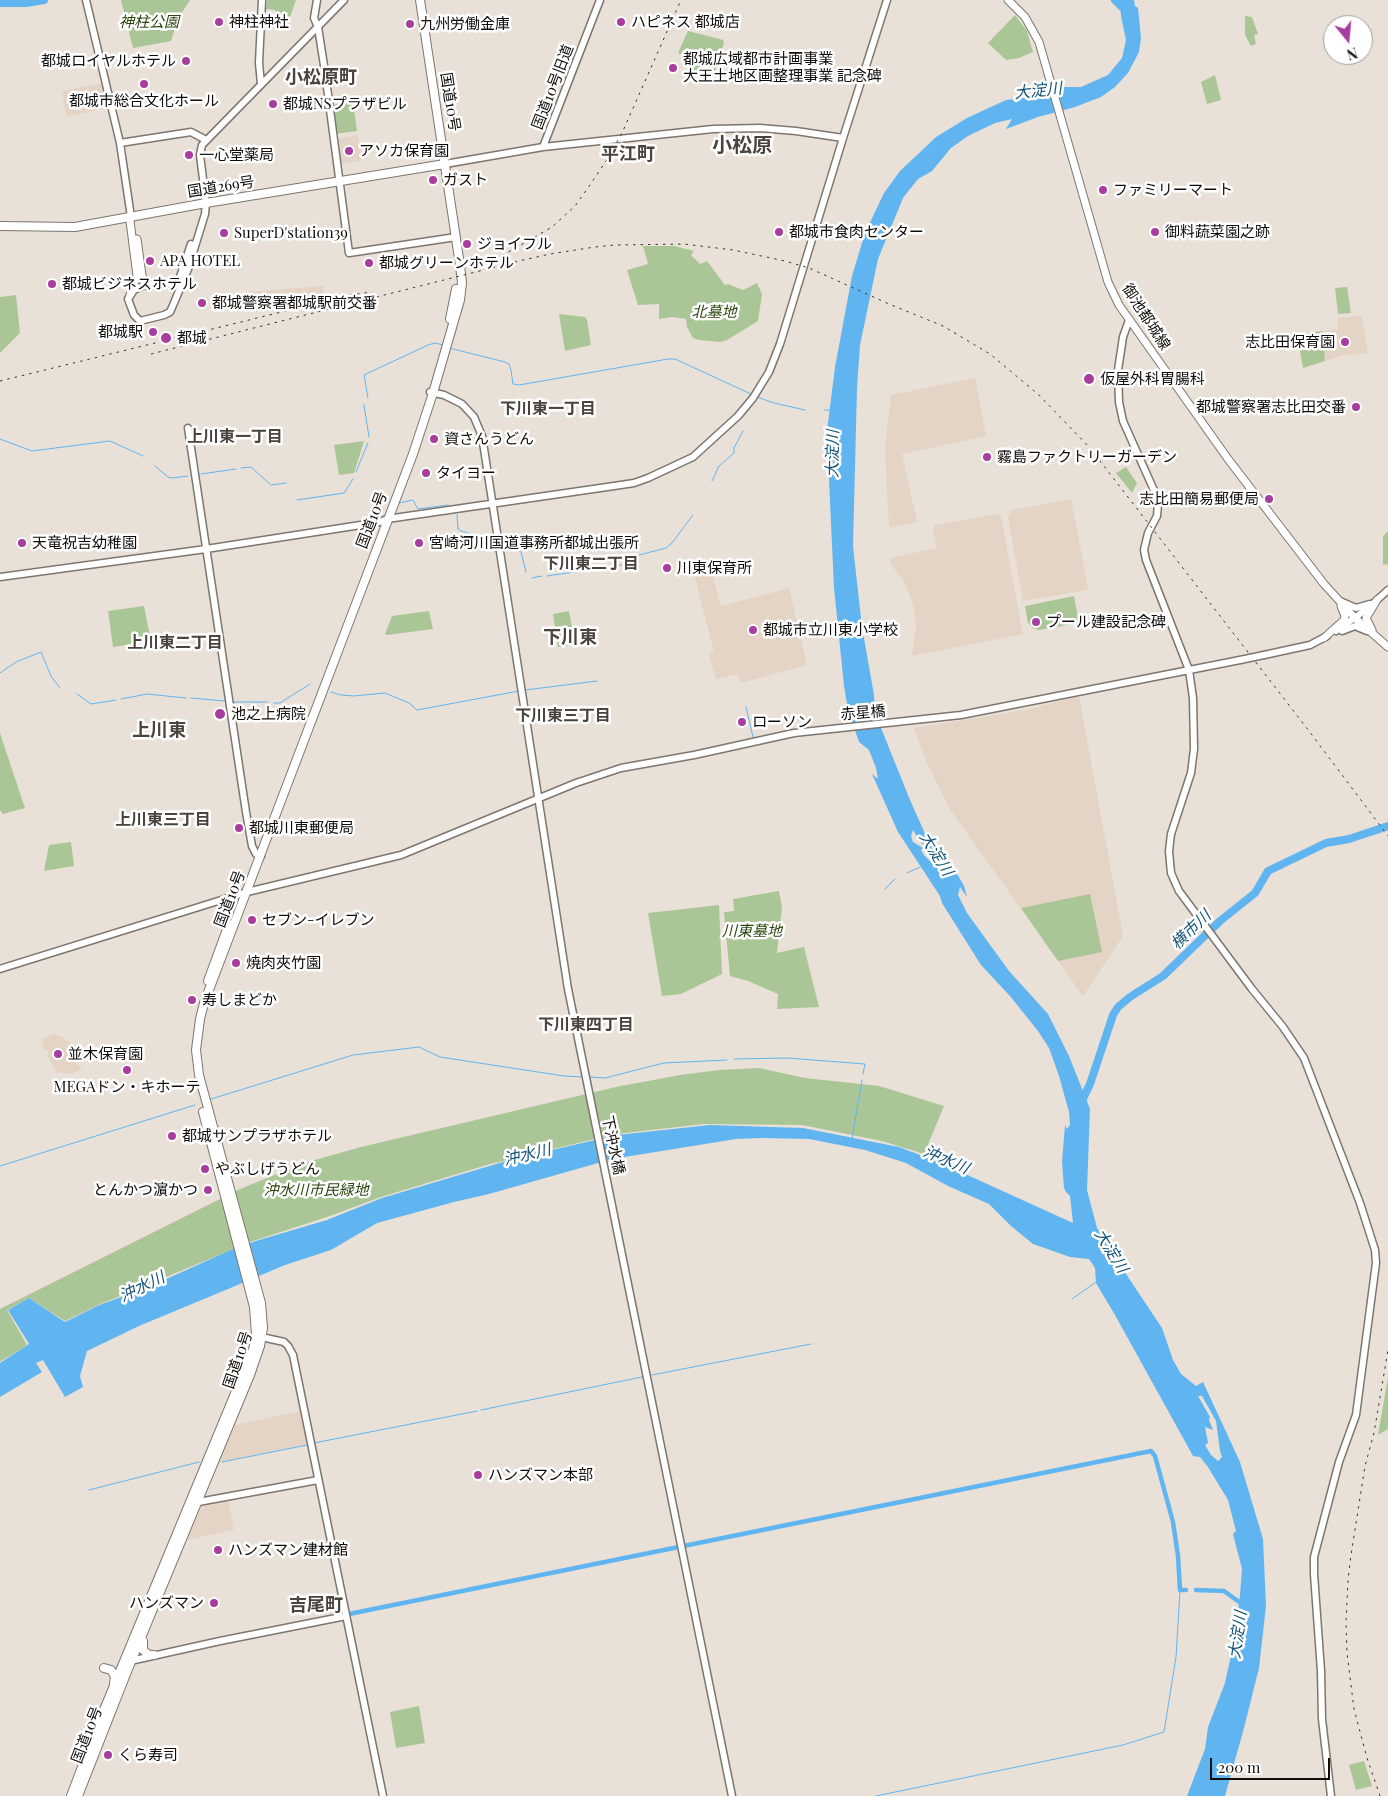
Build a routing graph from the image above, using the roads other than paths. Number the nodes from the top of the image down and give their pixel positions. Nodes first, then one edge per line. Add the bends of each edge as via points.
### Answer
1 (86, 0) edge
2 (262, 0) edge
3 (317, 0) edge
4 (344, 0) edge
5 (416, 0) edge
6 (420, 0) edge
7 (600, 0) edge
8 (887, 0) edge
9 (1008, 0) edge
10 (318, 27) junction
11 (261, 84) junction
12 (843, 138) junction
13 (206, 140) junction
14 (120, 143) junction
15 (543, 147) junction
16 (443, 164) junction
17 (339, 182) junction
18 (206, 203) junction
19 (132, 217) junction
20 (0, 226) edge
21 (454, 238) junction
22 (180, 283) junction
23 (145, 285) junction
24 (130, 294) junction
25 (1129, 320) junction
26 (432, 392) junction
27 (188, 428) dead end
28 (493, 504) junction
29 (383, 521) junction
30 (206, 549) junction
31 (0, 578) edge
32 (1388, 590) edge
33 (1337, 599) junction
34 (1377, 600) junction
35 (1355, 618) junction
36 (1324, 638) junction
37 (1378, 639) junction
38 (1388, 647) edge
39 (1189, 670) junction
40 (539, 798) junction
41 (258, 855) junction
42 (244, 893) junction
43 (0, 969) edge
44 (228, 1196) junction
45 (259, 1336) junction
46 (318, 1480) junction
47 (194, 1503) junction
48 (346, 1616) junction
49 (145, 1629) junction
50 (154, 1655) junction
51 (132, 1661) junction
52 (124, 1663) junction
53 (104, 1668) dead end
54 (101, 1717) junction
55 (71, 1796) edge
56 (78, 1796) edge
57 (383, 1796) edge
58 (732, 1796) edge
59 (1330, 1796) edge

1 - 14 street
2 - 11 street
3 - 10 street via 314,18
4 - 10 street
5 - 16 highway, 国道10号
6 - 16 highway, 国道10号
7 - 15 street, 国道10号旧道
8 - 12 street
9 - 25 main road, 御池都城線 via 1025,17 1038,42 1108,282
10 - 11 street
10 - 17 street
11 - 13 street
12 - 15 street via 796,130 714,128
12 - 28 street via 780,344 769,372 738,416 693,457 634,483
13 - 14 street via 191,132
13 - 18 street via 200,155
14 - 19 street
15 - 16 street, 国道10号旧道
16 - 17 highway, 国道269号
16 - 21 highway, 国道10号
17 - 18 highway, 国道269号
17 - 21 street via 349,253
18 - 19 highway, 国道269号
18 - 22 street
19 - 20 highway, 国道269号 via 75,227
19 - 23 main road
19 - 24 main road via 137,276
21 - 26 highway, 国道10号 via 455,300
22 - 23 street
22 - 24 street via 170,312 164,315 140,320 130,308
23 - 24 street
25 - 33 main road, 御池都城線 via 1228,459
25 - 39 street via 1118,370 1119,402 1158,504 1157,516 1144,550
26 - 28 street, 下沖水橋 via 462,404 474,417 482,436
26 - 29 highway, 国道10号
27 - 30 street
28 - 29 street
28 - 40 street, 下沖水橋
29 - 30 street
29 - 41 highway, 国道10号
30 - 31 street
30 - 41 street via 252,846
32 - 34 street
33 - 34 street via 1356,608
33 - 35 main road, 御池都城線
33 - 36 main road via 1344,620
34 - 35 street
34 - 37 main road via 1366,618
35 - 36 street
35 - 37 main road, 御池都城線
36 - 37 street via 1355,626
36 - 39 street, 赤星橋, bridge via 1295,649
37 - 38 main road, 御池都城線
39 - 40 street, 赤星橋 via 962,715 794,733 621,768
39 - 59 street via 1194,708 1194,749 1191,773 1174,825 1169,852 1171,873 1181,894 1304,1058 1360,1202 1375,1250 1358,1406 1339,1462 1314,1557 1322,1719
40 - 42 street, 赤星橋 via 401,855
40 - 58 street, 下沖水橋 via 568,989
41 - 42 highway, 国道10号
42 - 43 street, 赤星橋
42 - 44 highway, 国道10号 via 198,1010 192,1047 196,1087
44 - 45 highway, 国道10号
44 - 45 highway, 国道10号 via 263,1311
45 - 46 street via 284,1342 293,1355
45 - 47 highway, 国道10号
46 - 47 street
46 - 48 street
47 - 49 highway, 国道10号
47 - 52 highway, 国道10号
48 - 50 street
48 - 57 street
49 - 50 highway via 142,1650
49 - 51 highway, 国道10号
50 - 51 street
51 - 52 street
51 - 56 highway, 国道10号
52 - 54 highway, 国道10号
53 - 54 highway via 111,1670 115,1677
54 - 55 highway, 国道10号

